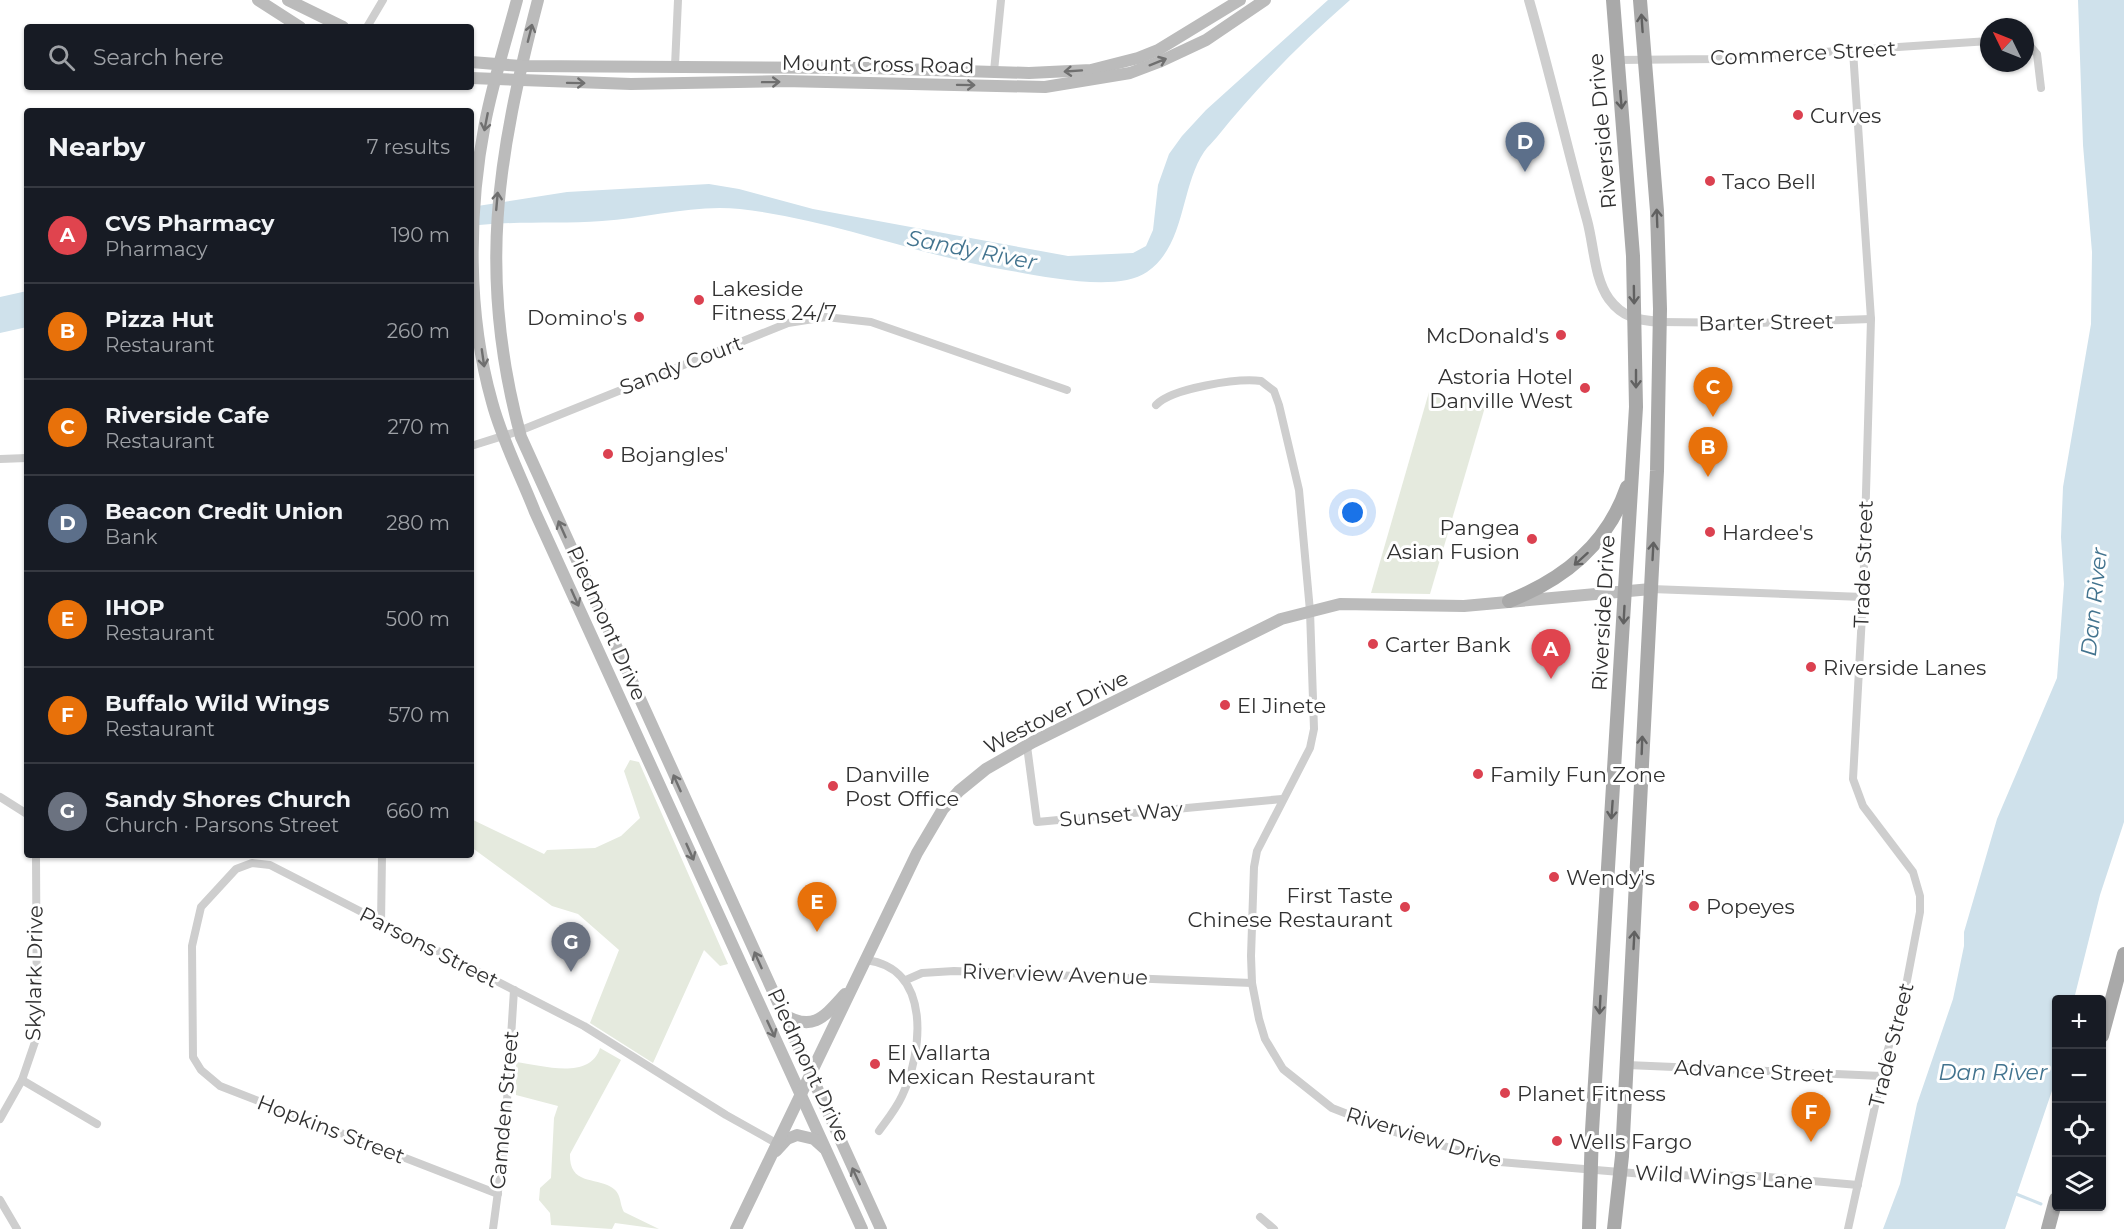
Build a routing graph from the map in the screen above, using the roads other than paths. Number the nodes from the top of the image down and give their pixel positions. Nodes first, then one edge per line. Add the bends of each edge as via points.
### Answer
1 (258, 0) edge
2 (288, 0) edge
3 (383, 0) edge
4 (517, 0) edge
5 (538, 0) edge
6 (678, 0) edge
7 (1001, 0) edge
8 (1240, 0) edge
9 (1264, 0) edge
10 (1529, 0) edge
11 (1613, 0) edge
12 (1640, 0) edge
13 (295, 24) edge
14 (337, 24) edge
15 (369, 24) edge
16 (1980, 42) edge
17 (2034, 50) edge
18 (1853, 51) junction
19 (1617, 60) junction
20 (1645, 61) junction
21 (474, 62) edge
22 (501, 64) junction
23 (521, 66) junction
24 (675, 66) junction
25 (994, 71) junction
26 (474, 78) edge
27 (496, 80) junction
28 (518, 82) junction
29 (2041, 88) dead end
30 (1635, 320) junction
31 (1871, 320) junction
32 (1660, 322) junction
33 (1067, 390) dead end
34 (1156, 405) dead end
35 (519, 431) junction
36 (504, 435) junction
37 (474, 445) edge
38 (24, 458) edge
39 (0, 459) edge
40 (1632, 473) junction
41 (1651, 589) junction
42 (1625, 593) junction
43 (1863, 597) junction
44 (1509, 601) junction
45 (1310, 610) junction
46 (1027, 746) junction
47 (0, 797) edge
48 (1282, 799) junction
49 (24, 812) edge
50 (36, 858) edge
51 (382, 858) edge
52 (381, 924) junction
53 (2124, 954) edge
54 (866, 960) junction
55 (906, 980) junction
56 (1252, 983) junction
57 (855, 985) junction
58 (514, 990) junction
59 (782, 1013) junction
60 (2106, 1021) edge
61 (192, 1038) joint
62 (1627, 1065) junction
63 (810, 1074) junction
64 (1882, 1076) junction
65 (22, 1080) junction
66 (801, 1094) junction
67 (0, 1119) edge
68 (97, 1124) dead end
69 (879, 1131) dead end
70 (776, 1143) junction
71 (826, 1150) junction
72 (767, 1160) junction
73 (1591, 1170) junction
74 (1620, 1172) junction
75 (1858, 1185) junction
76 (498, 1194) junction
77 (0, 1200) edge
78 (2053, 1211) edge
79 (1260, 1216) dead end
80 (17, 1229) edge
81 (493, 1229) edge
82 (736, 1229) edge
83 (862, 1229) edge
84 (881, 1229) edge
85 (1274, 1229) edge
86 (1589, 1229) edge
87 (1614, 1229) edge
88 (1848, 1229) edge
89 (2048, 1229) edge

1 - 13 main road
2 - 14 main road
3 - 15 street
4 - 22 main road, Piedmont Drive
23 -> 5 main road, Piedmont Drive
6 - 24 street
7 - 25 street
8 -> 25 main road, Mount Cross Road via 1158,50 1114,66 1065,72
28 -> 9 main road, Mount Cross Road via 784,81 1045,87 1130,73 1160,62 1206,40
10 - 30 street via 1588,221 1600,281 1614,305
11 - 19 main road, Riverside Drive
20 -> 12 main road
16 - 18 street, Commerce Street
17 - 29 street
18 - 20 street, Commerce Street
18 - 31 street, Trade Street
19 - 20 street, Commerce Street
19 -> 30 main road, Riverside Drive
32 -> 20 main road via 1657,211
21 - 22 main road, Mount Cross Road
22 - 23 main road, Mount Cross Road
22 - 27 main road, Piedmont Drive
23 - 24 main road, Mount Cross Road
23 - 28 main road, Piedmont Drive
24 - 25 main road, Mount Cross Road
26 - 27 main road, Mount Cross Road
27 - 28 main road, Mount Cross Road
27 -> 36 main road, Piedmont Drive via 485,122 474,234 476,300 485,372
35 -> 28 main road, Piedmont Drive via 500,347 496,289 496,219
30 - 32 street
30 -> 40 main road, Riverside Drive
31 - 32 street, Barter Street
31 - 43 street, Trade Street
41 -> 32 main road
33 - 35 street, Sandy Court via 871,322 826,317 788,323
34 - 45 street, Riverview Drive via 1181,390 1254,380 1274,392 1299,490
35 - 36 street, Sandy Court
59 -> 35 main road, Piedmont Drive
36 - 37 street, Sandy Court
36 -> 66 main road, Piedmont Drive via 535,512
38 - 39 street
40 - 42 main road, Riverside Drive
40 -> 44 main road via 1616,512 1588,552 1548,583
41 - 42 main road, Westover Drive
41 - 43 street
62 -> 41 main road
42 - 44 main road, Westover Drive
42 -> 73 main road, Riverside Drive
43 - 64 street, Trade Street via 1853,779 1863,806 1907,861 1920,896 1905,991
44 - 45 main road, Westover Drive via 1464,606 1365,602
45 - 46 main road, Westover Drive via 1256,631
45 - 48 street, Riverview Drive via 1314,729 1310,748
46 - 48 street, Sunset Way via 1037,822
46 - 54 main road, Westover Drive via 974,778 943,809 917,852
47 - 49 street
48 - 56 street, Riverview Drive via 1257,851 1254,867
50 - 65 street, Skylark Drive via 37,1028
51 - 52 street
52 - 58 street, Parsons Street
52 - 61 street, Parsons Street via 270,865 252,863 236,869 209,895 196,921 192,946
53 - 60 main road
54 - 55 street via 887,965
54 - 57 main road, Westover Drive
55 - 56 street, Riverview Avenue via 922,973 954,971
55 - 69 street via 915,1007 913,1062 902,1096
56 - 73 street, Riverview Drive via 1259,1019 1273,1054 1298,1083 1332,1108 1391,1131 1494,1160
57 - 59 main road via 822,1019 802,1022
57 - 63 main road, Westover Drive
58 - 70 street, Parsons Street via 584,1026
58 - 76 street, Camden Street
59 - 63 main road, Piedmont Drive
61 - 76 street, Hopkins Street via 196,1065 220,1086
62 - 64 street, Advance Street
62 - 74 main road
63 - 66 main road, Westover Drive
84 -> 63 main road, Piedmont Drive
64 - 75 street, Trade Street
65 - 67 street, Skylark Drive
65 - 68 street
66 - 70 main road, Westover Drive
66 - 71 main road, Piedmont Drive
70 - 72 main road, Westover Drive
71 - 72 main road via 814,1139 797,1135
71 - 83 main road, Piedmont Drive
72 - 82 main road, Westover Drive
73 - 74 street, Wild Wings Lane
73 - 86 main road, Riverside Drive
74 - 75 street, Wild Wings Lane via 1756,1176
74 - 87 main road
75 - 88 street, Trade Street
76 - 81 street, Camden Street
77 - 80 street
78 - 89 main road
79 - 85 street

